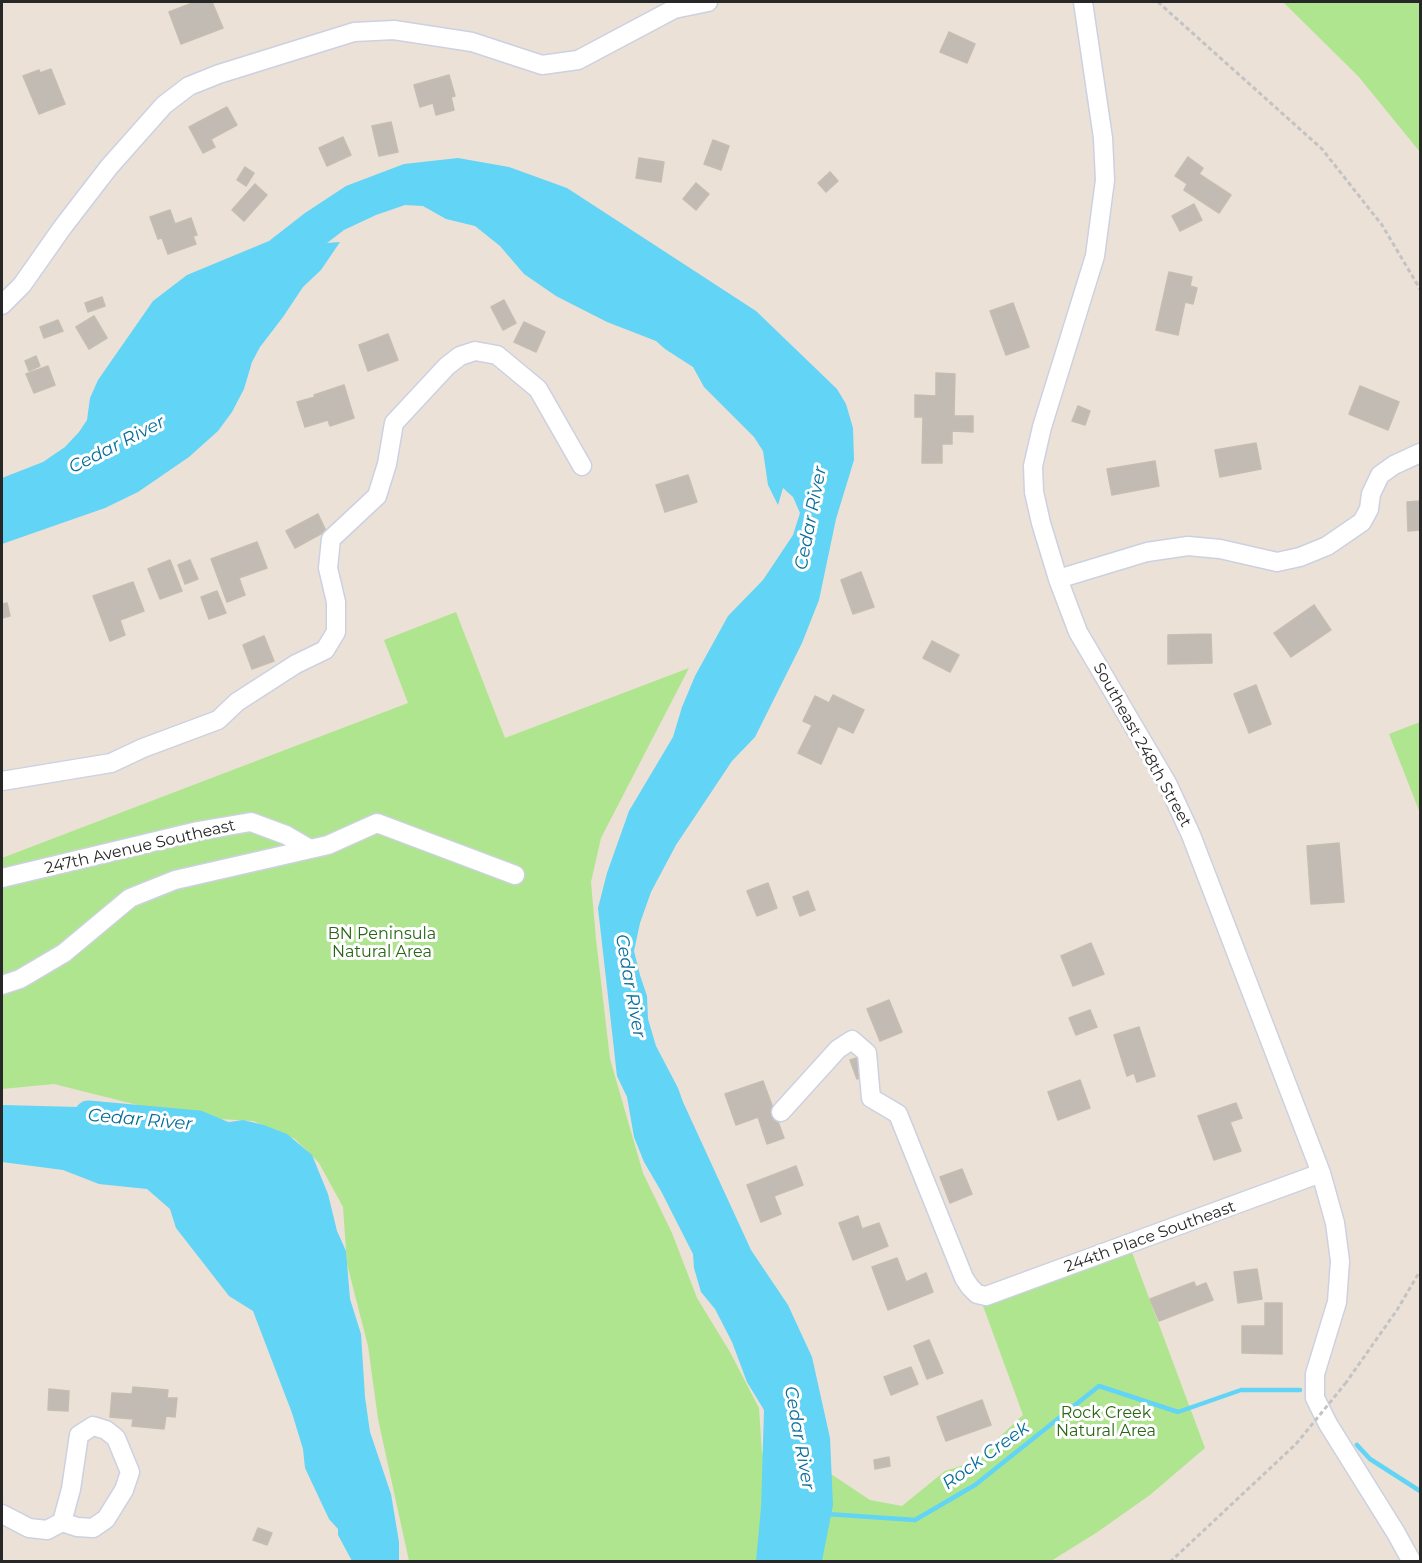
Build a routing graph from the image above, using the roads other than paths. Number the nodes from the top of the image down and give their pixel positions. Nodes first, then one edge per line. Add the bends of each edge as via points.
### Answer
1 (708, 2) edge
2 (1083, 2) edge
3 (2, 305) edge
4 (1420, 453) edge
5 (582, 466) dead end
6 (1058, 579) junction
7 (2, 781) edge
8 (310, 849) junction
9 (514, 875) dead end
10 (2, 878) edge
11 (2, 985) edge
12 (781, 1112) dead end
13 (1322, 1173) junction
14 (2, 1514) edge
15 (62, 1522) junction
16 (1412, 1562) edge

1 - 3 street via 674,9 578,60 542,65 472,42 394,30 354,32 219,74 189,87 164,105 109,167 22,285
2 - 6 street, Southeast 248th Street via 1105,180 1095,256 1033,466 1038,513
4 - 6 street via 1380,476 1362,522 1327,546 1300,557 1277,562 1188,546 1137,555
5 - 7 street via 538,389 497,355 475,351 460,356 394,423 377,496 331,539 328,568 336,602 336,632 325,650 237,702 219,720 111,763
6 - 13 street, Southeast 248th Street via 1078,632 1167,783 1191,835
8 - 9 street via 377,823
8 - 10 street, 247th Avenue Southeast via 250,822
8 - 11 street via 175,880 130,898 64,953
12 - 13 street, 244th Place Southeast via 838,1049 852,1040 867,1053 871,1098 898,1114 964,1278 977,1294 986,1296
13 - 16 street, Southeast 248th Street via 1340,1261 1337,1302 1315,1374 1315,1398
14 - 15 street via 29,1528 46,1530
15 - 15 street via 79,1435 93,1426 106,1430 116,1438 130,1472 124,1490 106,1519 93,1528

